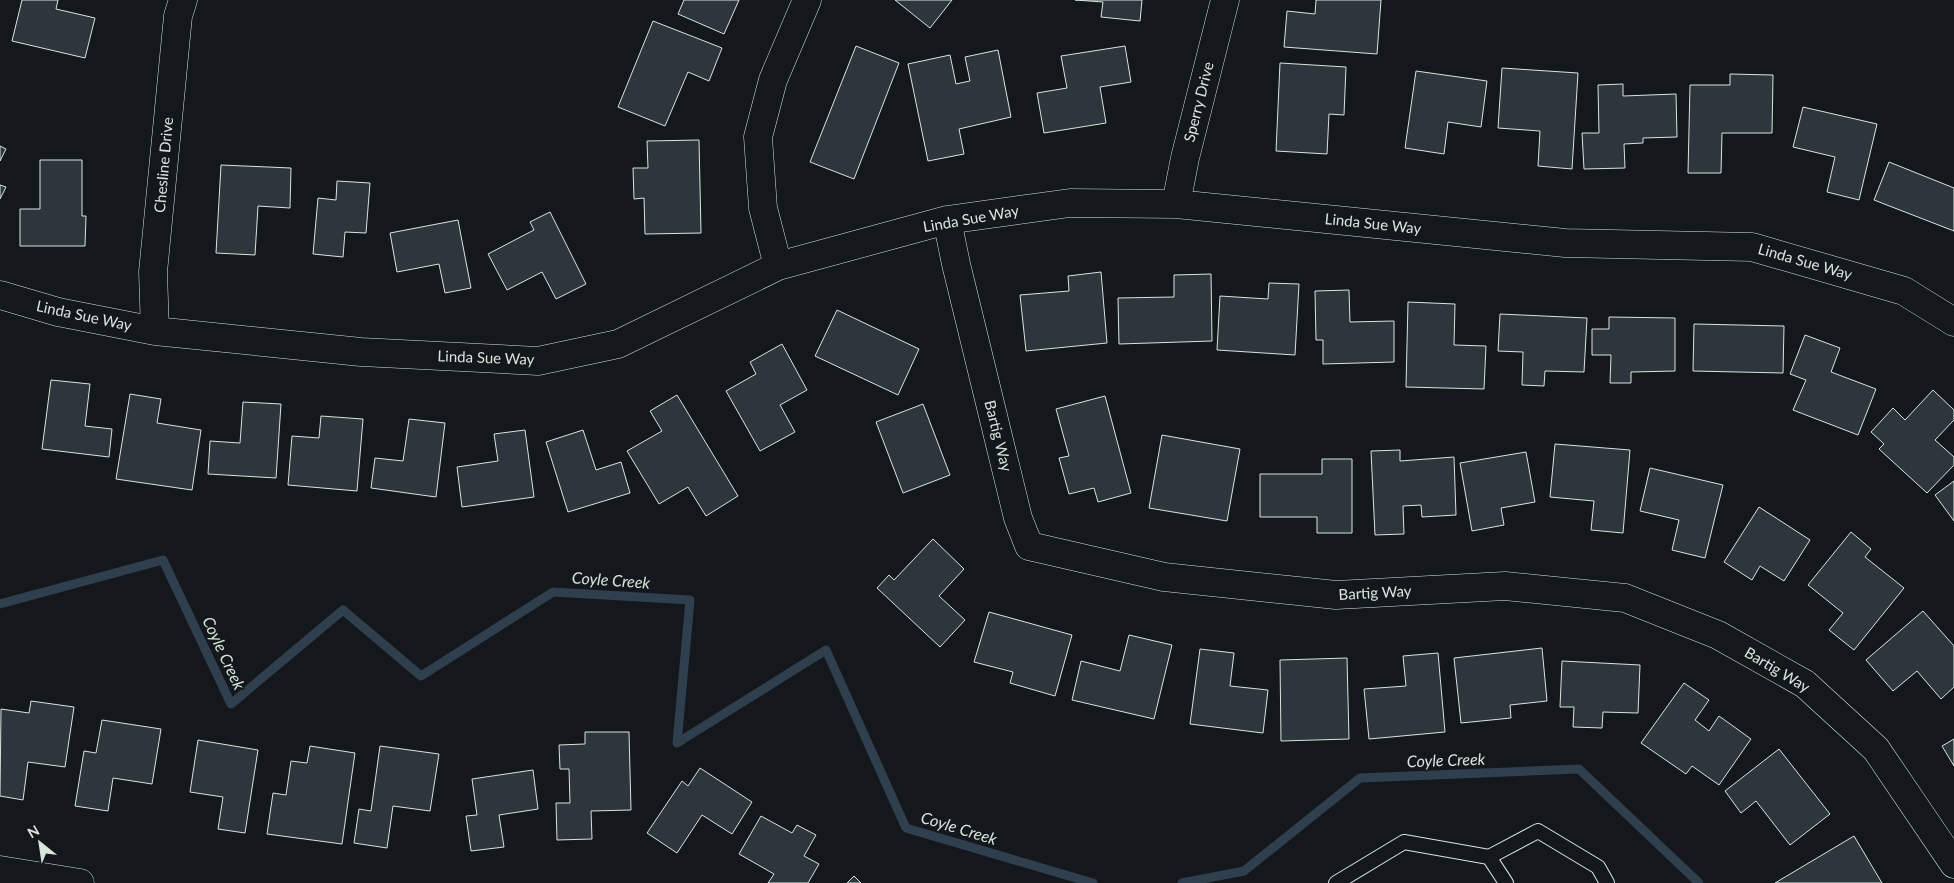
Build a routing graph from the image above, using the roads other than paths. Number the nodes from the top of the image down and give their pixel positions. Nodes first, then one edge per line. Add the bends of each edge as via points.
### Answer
1 (183, 0) edge
2 (807, 0) edge
3 (1225, 0) edge
4 (1176, 204) junction
5 (947, 220) junction
6 (778, 266) junction
7 (0, 296) edge
8 (1954, 322) edge
9 (155, 331) junction
10 (1489, 856) junction
11 (1954, 864) edge
12 (0, 870) edge
13 (80, 883) edge
14 (1336, 883) edge
15 (1506, 883) edge
16 (1607, 883) edge

1 - 9 street, Chesline Drive via 178,16 153,272
2 - 6 street via 773,80 758,138 763,208
3 - 4 street, Sperry Drive
4 - 5 street, Linda Sue Way via 1070,203
4 - 8 street, Linda Sue Way via 1564,243 1752,247 1904,291
5 - 6 street, Linda Sue Way
5 - 11 street, Bartig Way via 1016,508 1029,546 1164,577 1336,595 1506,586 1625,598 1718,634 1805,684 1876,749
6 - 9 street, Linda Sue Way via 618,344 538,360 361,352
7 - 9 street, Linda Sue Way via 58,312
10 - 14 lane via 1404,842
10 - 15 lane
10 - 16 lane via 1538,831 1598,867
12 - 13 street

